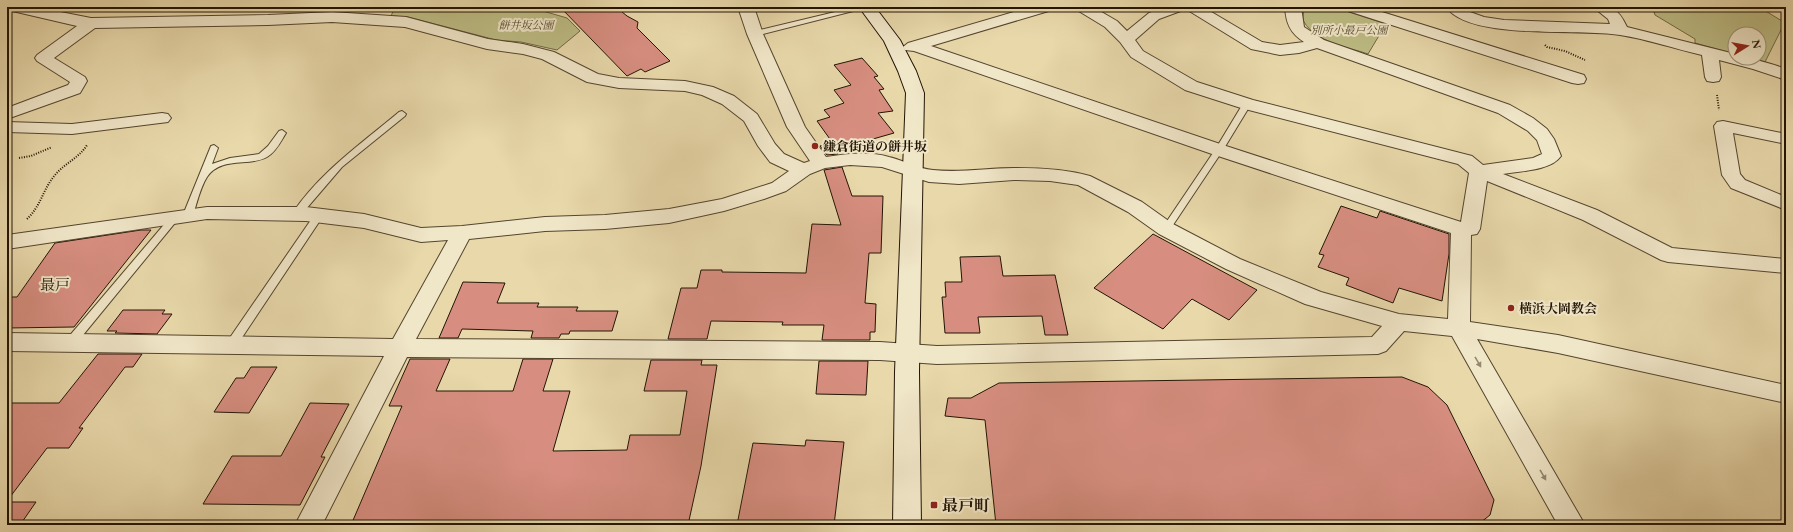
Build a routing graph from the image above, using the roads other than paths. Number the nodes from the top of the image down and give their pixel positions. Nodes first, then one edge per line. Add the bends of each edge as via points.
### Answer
1 (13, 7) edge
2 (746, 7) edge
3 (866, 7) edge
4 (1047, 7) edge
5 (1082, 7) edge
6 (1153, 7) edge
7 (1179, 7) edge
8 (1192, 7) edge
9 (1293, 7) edge
10 (1350, 7) edge
11 (1454, 7) edge
12 (1601, 7) edge
13 (32, 10) junction
14 (7, 18) edge
15 (91, 23) junction
16 (1622, 30) junction
17 (755, 34) junction
18 (1130, 35) junction
19 (1318, 43) junction
20 (906, 49) junction
21 (1710, 53) junction
22 (1786, 75) edge
23 (1713, 77) road end
24 (1578, 78) dead end
25 (1247, 104) junction
26 (7, 114) edge
27 (402, 114) dead end
28 (162, 118) dead end
29 (7, 127) edge
30 (282, 134) dead end
31 (1786, 139) edge
32 (214, 148) dead end
33 (1219, 150) junction
34 (821, 162) junction
35 (803, 170) junction
36 (912, 171) junction
37 (1479, 171) junction
38 (204, 175) junction
39 (1786, 204) edge
40 (297, 214) junction
41 (182, 216) junction
42 (318, 216) junction
43 (1166, 228) junction
44 (1461, 229) junction
45 (462, 233) junction
46 (7, 242) edge
47 (1786, 266) edge
48 (1399, 322) junction
49 (1459, 328) junction
50 (7, 342) edge
51 (70, 343) junction
52 (230, 345) junction
53 (400, 348) junction
54 (907, 352) junction
55 (1786, 394) edge
56 (308, 525) edge
57 (907, 525) edge
58 (1572, 525) edge

1 - 13 street
2 - 17 street
3 - 17 lane
3 - 20 street via 892,40
4 - 20 street
5 - 18 street
6 - 18 street via 1127,24
7 - 18 street via 1154,16
8 - 19 street via 1257,46 1280,50
9 - 19 street via 1293,21 1297,31
10 - 24 street
11 - 16 street via 1465,15 1481,21 1504,25
12 - 16 street via 1615,17
13 - 14 street
13 - 15 street via 75,22
15 - 26 street via 43,58 79,81 74,89
15 - 35 street via 332,17 406,22 487,44 548,55 593,78 619,83 685,86 707,91 728,100 751,118 776,158
16 - 21 street
17 - 34 street via 796,127
18 - 25 street via 1137,54 1191,86
19 - 37 street via 1504,109 1543,134 1550,146 1552,156 1537,163
20 - 33 street
20 - 36 street via 907,71 915,94
21 - 22 street via 1759,65
21 - 23 street
25 - 33 lane
25 - 37 street via 1465,160
27 - 40 lane via 347,157
28 - 29 street via 72,129
30 - 38 lane via 265,155 223,162
31 - 39 street via 1723,126 1731,175 1738,184
32 - 38 lane
33 - 43 lane
33 - 44 street
34 - 35 street
34 - 36 street via 850,159 884,161
35 - 45 street via 779,187 757,195 724,205 669,216 545,224
36 - 43 street via 929,176 959,178 1014,174 1050,175 1083,180 1135,207
36 - 54 street
37 - 44 street via 1470,229
37 - 47 street via 1590,215 1668,255
38 - 41 lane
40 - 41 street via 207,213
40 - 42 street
41 - 46 street
41 - 51 lane
42 - 45 street via 364,220 421,235
42 - 52 lane
43 - 48 street via 1233,264 1313,298
44 - 49 street
45 - 53 street
48 - 49 street
48 - 54 street via 1378,345 937,355
49 - 55 street via 1558,344
49 -> 58 street
50 - 51 street
51 - 52 street
52 - 53 street
53 - 54 street
53 - 56 street
54 - 57 street

